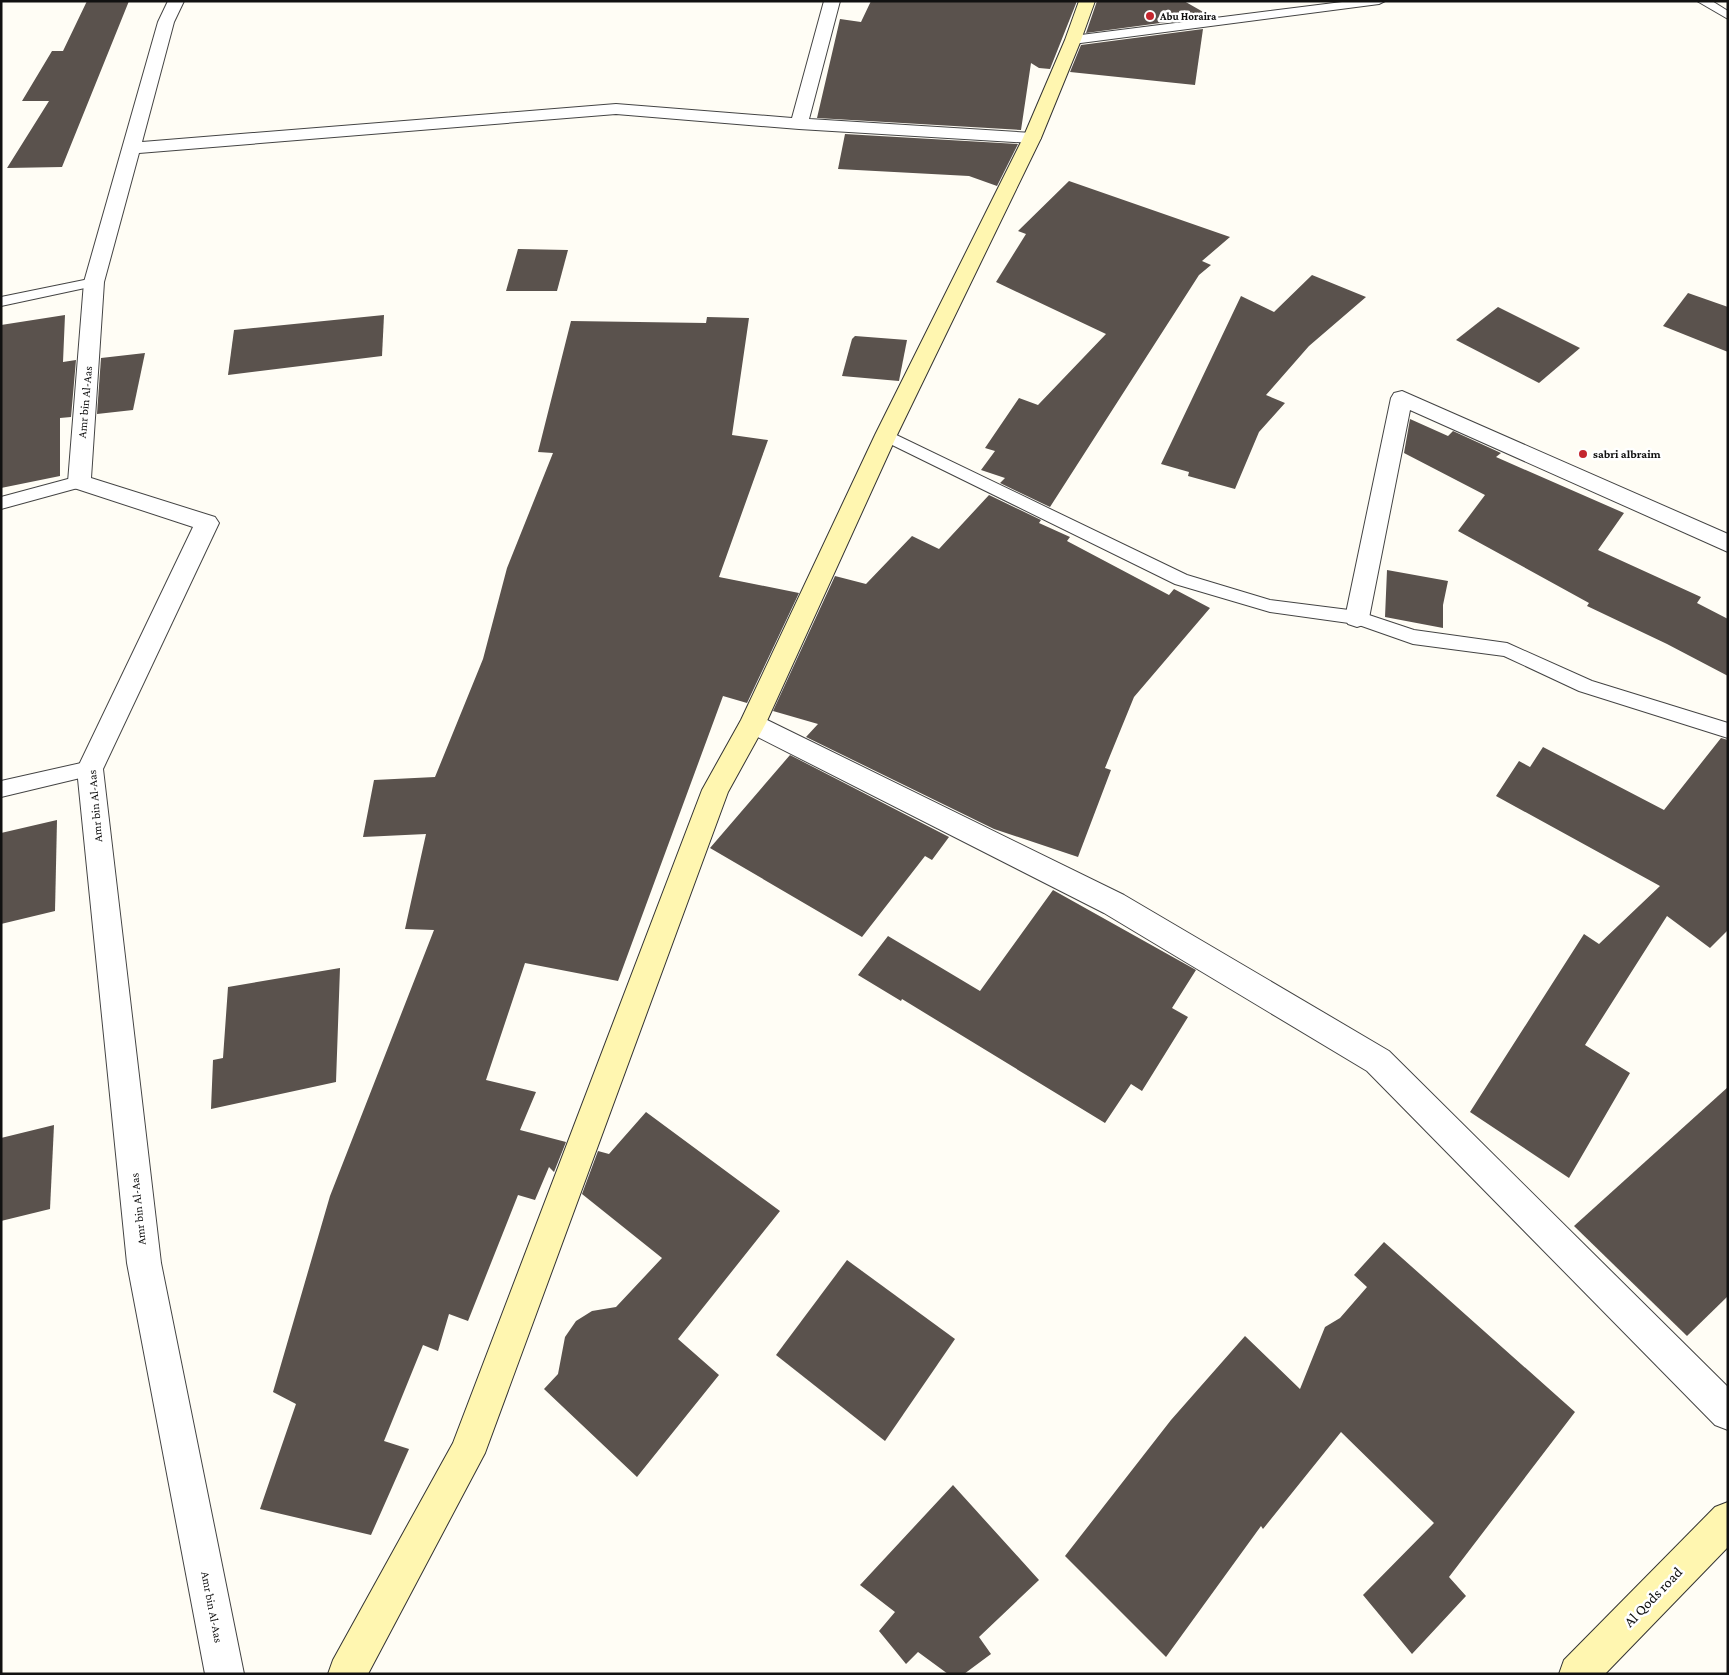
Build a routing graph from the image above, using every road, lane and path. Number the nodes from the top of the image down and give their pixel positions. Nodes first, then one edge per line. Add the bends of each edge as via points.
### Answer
1 (176, 1) edge
2 (832, 1) edge
3 (1087, 1) edge
4 (1379, 1) edge
5 (1703, 1) edge
6 (1728, 16) edge
7 (1073, 40) junction
8 (799, 124) junction
9 (1032, 138) junction
10 (131, 148) junction
11 (94, 282) junction
12 (1, 302) edge
13 (886, 436) junction
14 (79, 482) junction
15 (1, 503) edge
16 (1728, 544) edge
17 (1357, 618) junction
18 (753, 723) junction
19 (1728, 731) edge
20 (90, 769) junction
21 (1, 788) edge
22 (1728, 1412) edge
23 (1728, 1520) edge
24 (225, 1674) edge
25 (347, 1674) edge
26 (1578, 1674) edge

1 - 10 street, Amr bin Al-Aas via 166,22
2 - 8 street
3 - 7 street
4 - 7 lane
5 - 6 lane
7 - 9 street
8 - 9 street
8 - 10 street via 616,109
9 - 13 street
10 - 11 street, Amr bin Al-Aas
11 - 12 lane
11 - 14 street, Amr bin Al-Aas
13 - 17 lane via 1181,580 1270,606
13 - 18 street
14 - 15 lane
14 - 20 street, Amr bin Al-Aas via 207,523
16 - 17 street via 1402,398
17 - 19 lane via 1412,637 1507,650 1586,686
18 - 22 street via 1114,904 1378,1061
18 - 25 street via 715,790 467,1452
20 - 21 lane
20 - 24 street, Amr bin Al-Aas via 144,1264
23 - 26 street, Al Qods road

